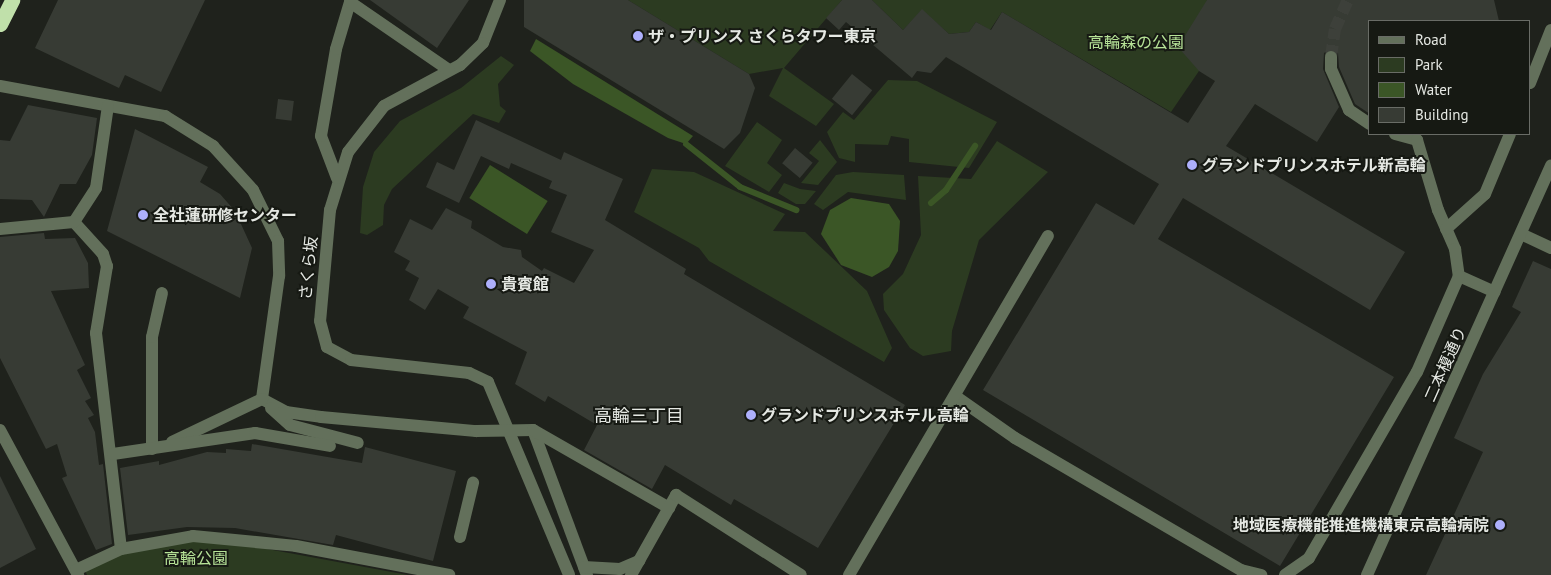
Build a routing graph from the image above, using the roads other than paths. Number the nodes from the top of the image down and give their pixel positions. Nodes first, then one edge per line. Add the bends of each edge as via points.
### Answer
1 (12, 0) edge
2 (500, 0) edge
3 (0, 24) edge
4 (1551, 30) edge
5 (1331, 57) tunnel mouth
6 (449, 70) junction
7 (1531, 80) edge
8 (0, 86) edge
9 (108, 106) junction
10 (1368, 123) edge
11 (1398, 135) edge
12 (1510, 135) edge
13 (1551, 164) edge
14 (337, 178) junction
15 (74, 222) junction
16 (0, 229) edge
17 (1446, 230) junction
18 (1520, 234) junction
19 (1048, 236) dead end
20 (1551, 248) edge
21 (1459, 276) junction
22 (1495, 292) junction
23 (162, 293) dead end
24 (955, 396) junction
25 (266, 401) junction
26 (506, 428) junction
27 (0, 430) edge
28 (533, 430) junction
29 (358, 444) dead end
30 (330, 446) dead end
31 (4, 448) edge
32 (156, 448) junction
33 (113, 454) junction
34 (473, 483) dead end
35 (669, 508) junction
36 (460, 537) dead end
37 (121, 549) junction
38 (638, 561) junction
39 (586, 571) edge
40 (77, 572) edge
41 (449, 575) edge
42 (569, 575) edge
43 (630, 575) edge
44 (801, 575) edge
45 (849, 575) edge
46 (1261, 575) edge
47 (1285, 575) edge
48 (1367, 575) edge

1 - 3 highway
2 - 6 street, さくら坂 via 483,43
4 - 7 street
5 - 10 street via 1331,69 1349,110
6 - 14 street, さくら坂 via 384,106 348,152
6 - 14 street via 350,2 336,49 321,136
8 - 9 street
9 - 15 street via 96,188
9 - 25 street via 165,116 213,146 253,190 278,241 279,276
11 - 17 street via 1417,140
12 - 17 street via 1485,194
13 - 18 street, 二本榎通り
14 - 26 street, さくら坂 via 320,296 327,347 351,360 469,373 488,382
15 - 16 street
15 - 33 street via 103,254 107,266 96,333
17 - 21 street
18 - 20 street
18 - 22 street, 二本榎通り
19 - 24 street
21 - 22 street
21 - 47 street via 1417,372 1309,558
22 - 48 street, 二本榎通り
23 - 32 street via 152,336
24 - 45 street
24 - 46 street via 1015,438 1241,570
25 - 26 street via 286,412 374,422 476,431
25 - 29 street via 290,425
25 - 32 street
26 - 28 street
26 - 42 street, さくら坂
27 - 31 street
28 - 35 street
28 - 39 street
30 - 32 street via 255,433
31 - 40 street
32 - 33 street
33 - 37 street
34 - 36 street
35 - 38 street
35 - 44 street via 676,495
37 - 40 street
37 - 41 street via 192,536 233,538
38 - 39 street via 620,569
38 - 43 street

